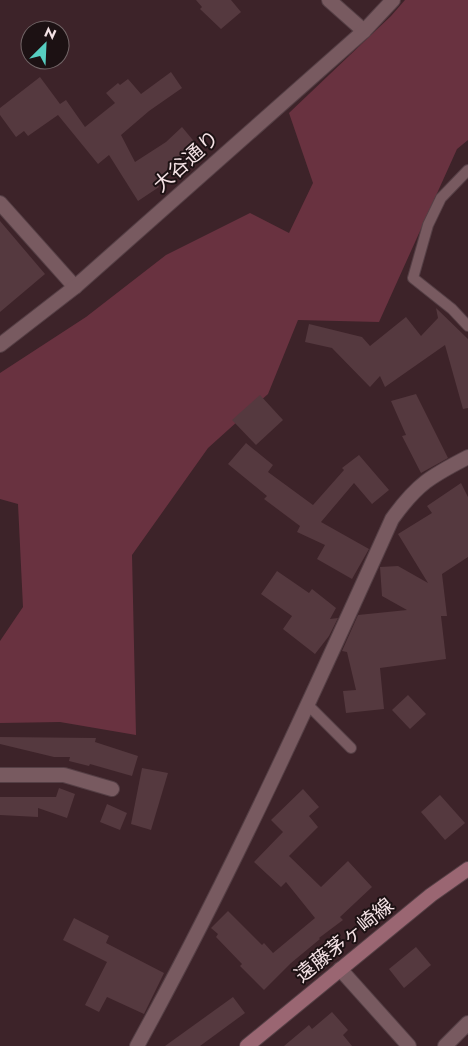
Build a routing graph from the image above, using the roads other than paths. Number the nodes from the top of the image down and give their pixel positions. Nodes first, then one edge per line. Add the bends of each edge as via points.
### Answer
1 (330, 0) edge
2 (393, 0) edge
3 (364, 31) junction
4 (468, 170) edge
5 (0, 203) edge
6 (75, 287) junction
7 (468, 326) edge
8 (0, 345) edge
9 (468, 457) edge
10 (308, 705) junction
11 (351, 748) dead end
12 (0, 775) edge
13 (112, 789) dead end
14 (468, 869) edge
15 (340, 969) junction
16 (468, 1023) edge
17 (446, 1045) edge
18 (136, 1046) edge
19 (247, 1046) edge
20 (409, 1046) edge

1 - 3 street
2 - 3 street, 大谷通り
3 - 6 street, 大谷通り
4 - 7 lane via 441,198 428,225 413,278
5 - 6 street
6 - 8 street, 大谷通り
9 - 10 street via 430,477 392,518
10 - 11 lane
10 - 18 street via 183,962
12 - 13 street via 64,775
14 - 15 main road, 遠藤茅ヶ崎線 via 430,895
15 - 19 main road, 遠藤茅ヶ崎線
15 - 20 street
16 - 17 street

